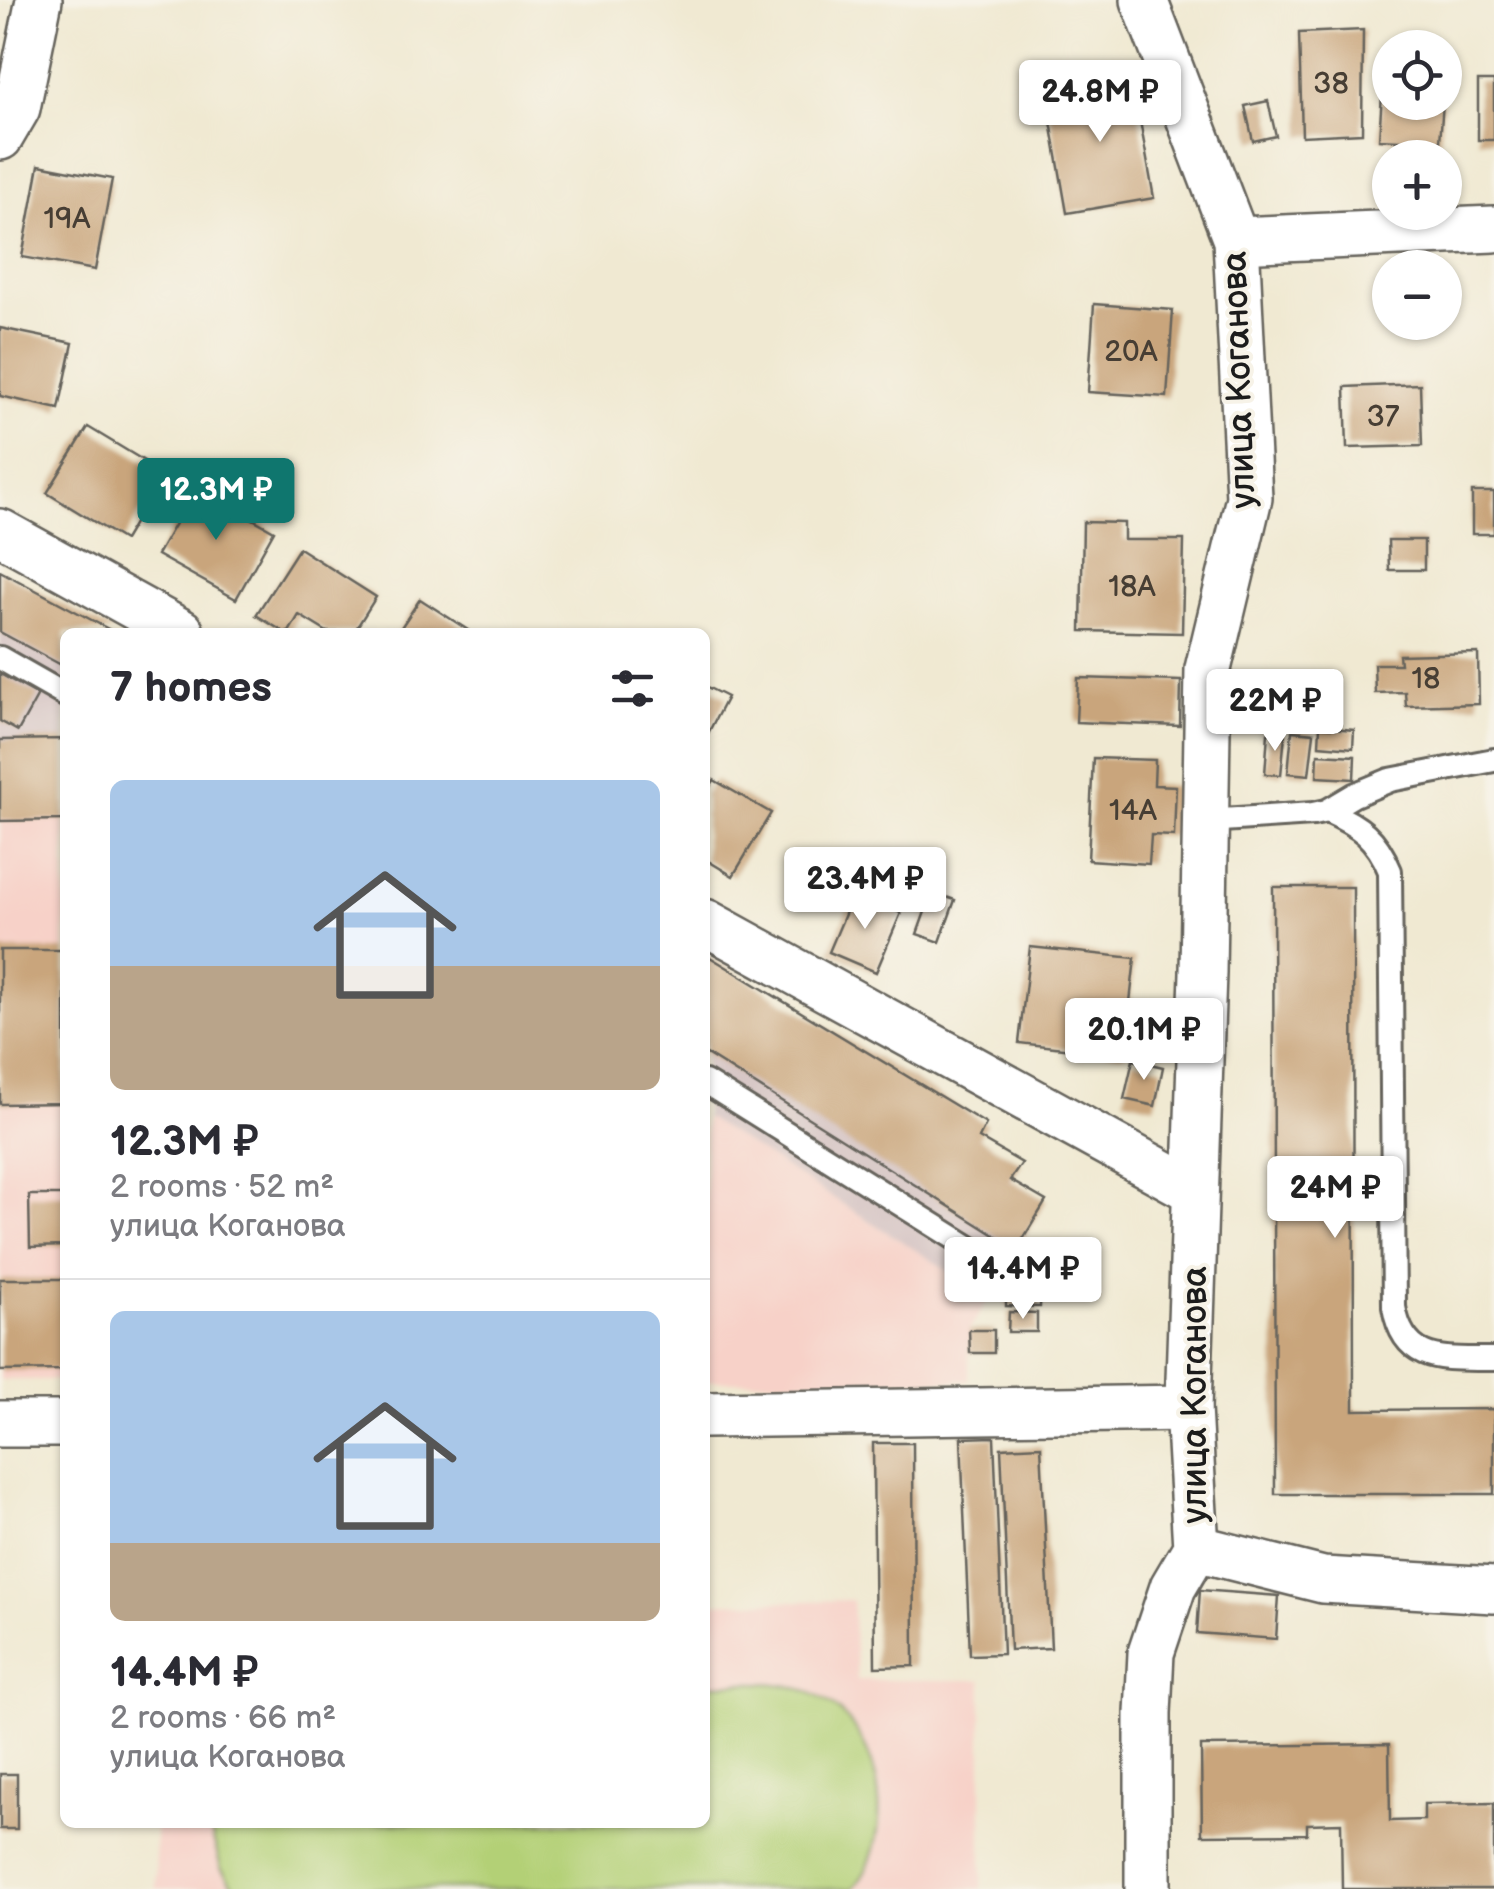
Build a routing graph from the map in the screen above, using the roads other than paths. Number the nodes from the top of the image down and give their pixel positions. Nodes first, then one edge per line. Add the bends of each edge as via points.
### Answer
1 (39, 0) edge
2 (1144, 0) edge
3 (0, 137) edge
4 (1494, 229) edge
5 (1236, 240) junction
6 (0, 532) edge
7 (174, 628) edge
8 (0, 658) edge
9 (60, 692) edge
10 (1494, 760) edge
11 (1328, 811) junction
12 (1206, 821) junction
13 (710, 925) edge
14 (710, 1085) edge
15 (1195, 1192) junction
16 (985, 1257) dead end
17 (1494, 1358) edge
18 (1188, 1408) junction
19 (710, 1415) edge
20 (0, 1424) edge
21 (60, 1424) edge
22 (1196, 1548) junction
23 (1494, 1590) edge
24 (1148, 1889) edge

1 - 3 street via 17,108
2 - 5 street, улица Коганова
4 - 5 street
5 - 12 street, улица Коганова via 1249,498 1208,669
6 - 7 street
8 - 9 lane
10 - 11 lane via 1390,780
11 - 12 lane
11 - 17 lane via 1374,840 1390,871 1396,1323 1419,1352
12 - 15 street, улица Коганова
13 - 15 street
14 - 16 lane
15 - 18 street, улица Коганова
18 - 19 street
18 - 22 street, улица Коганова
20 - 21 street
22 - 23 street via 1323,1580
22 - 24 street, улица Коганова via 1172,1588 1151,1653

